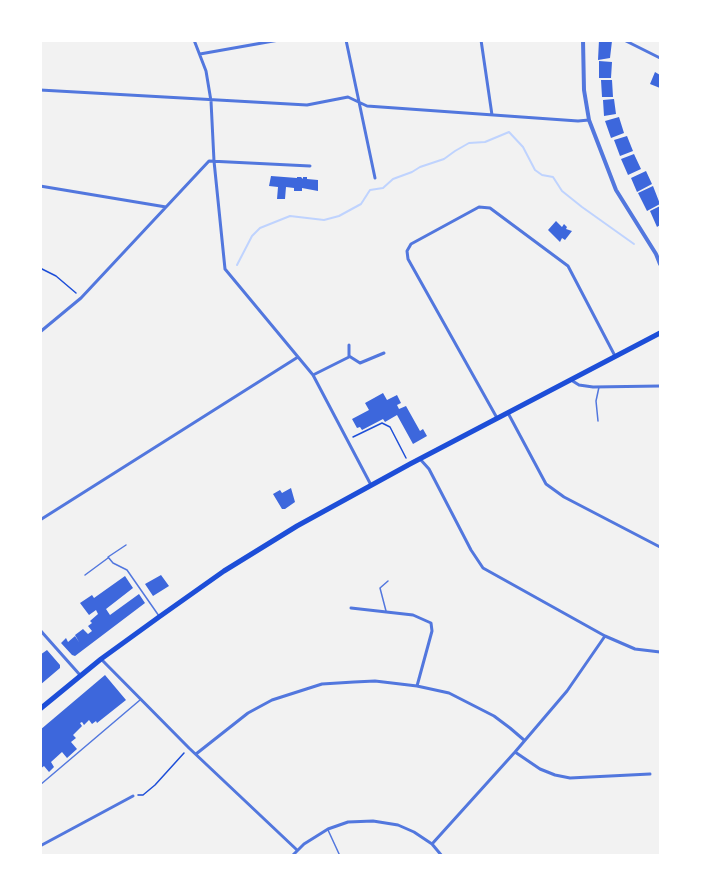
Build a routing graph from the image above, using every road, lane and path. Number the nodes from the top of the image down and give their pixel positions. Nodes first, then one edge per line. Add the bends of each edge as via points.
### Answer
1 (194, 40) edge
2 (279, 40) edge
3 (345, 40) edge
4 (481, 40) edge
5 (583, 40) edge
6 (624, 40) edge
7 (636, 40) edge
8 (634, 46) junction
9 (200, 54) junction
10 (660, 58) edge
11 (40, 90) edge
12 (211, 101) junction
13 (359, 102) junction
14 (492, 115) junction
15 (589, 120) junction
16 (214, 161) junction
17 (310, 166) dead end
18 (375, 178) dead end
19 (40, 186) edge
20 (166, 207) junction
21 (660, 264) edge
22 (40, 268) edge
23 (81, 298) junction
24 (40, 332) edge
25 (660, 333) edge
26 (349, 345) dead end
27 (384, 353) dead end
28 (349, 356) junction
29 (298, 357) junction
30 (616, 357) junction
31 (313, 375) junction
32 (571, 380) junction
33 (599, 386) junction
34 (660, 386) edge
35 (508, 413) junction
36 (498, 419) junction
37 (598, 421) dead end
38 (348, 440) junction
39 (420, 459) junction
40 (410, 464) junction
41 (371, 485) junction
42 (40, 520) edge
43 (126, 545) dead end
44 (660, 547) edge
45 (108, 557) junction
46 (85, 575) dead end
47 (388, 581) dead end
48 (351, 608) dead end
49 (387, 612) junction
50 (159, 617) junction
51 (40, 630) edge
52 (605, 636) junction
53 (660, 652) edge
54 (101, 659) junction
55 (80, 675) junction
56 (417, 686) junction
57 (140, 700) junction
58 (40, 709) edge
59 (524, 740) junction
60 (189, 748) junction
61 (515, 752) junction
62 (196, 754) junction
63 (650, 774) dead end
64 (40, 785) edge
65 (133, 796) joint
66 (328, 829) junction
67 (432, 844) junction
68 (40, 846) edge
69 (297, 850) junction
70 (292, 855) edge
71 (340, 855) edge
72 (442, 855) edge

1 - 9 street
2 - 9 street
3 - 13 street
4 - 14 street
5 - 15 street
6 - 8 street
7 - 8 lane
8 - 10 street
9 - 12 street
11 - 12 street
12 - 13 street via 307,105 348,97
12 - 16 street
13 - 14 street via 367,106
13 - 18 street
14 - 15 street
15 - 21 street via 616,190
16 - 17 street
16 - 20 street via 209,161
16 - 29 street via 225,269
19 - 20 street
20 - 23 street
22 - 23 path
23 - 24 street
25 - 30 main road
26 - 28 street
27 - 28 street via 360,363
28 - 31 street
29 - 31 street
29 - 42 street
30 - 32 main road
30 - 36 street via 568,266 490,208 479,207 411,244 407,251
31 - 38 street
32 - 33 street via 579,385
32 - 35 main road
33 - 34 street
33 - 37 lane
35 - 36 main road
35 - 44 street via 546,483 564,497
36 - 39 main road
38 - 40 path via 382,423 390,427
38 - 41 street
39 - 40 main road
39 - 52 street via 483,568
40 - 41 main road
41 - 50 main road via 224,571
43 - 45 lane
45 - 46 lane
45 - 50 lane via 128,570
47 - 49 lane via 380,590
48 - 49 street
49 - 56 street via 431,622
50 - 54 main road
51 - 55 street
52 - 53 street via 635,649
52 - 59 street via 567,691
54 - 55 main road
54 - 57 street
55 - 58 main road
56 - 59 street via 450,693 478,707
56 - 62 street via 354,682 322,684 291,693 248,713
57 - 60 street
57 - 64 lane
59 - 61 street
60 - 62 street
60 - 65 path via 155,785 143,795
61 - 63 street via 540,769 570,778
61 - 67 street
62 - 69 street
65 - 68 street
66 - 67 street via 348,822 383,822 414,832
66 - 69 street
66 - 71 lane
67 - 72 street
69 - 70 street

